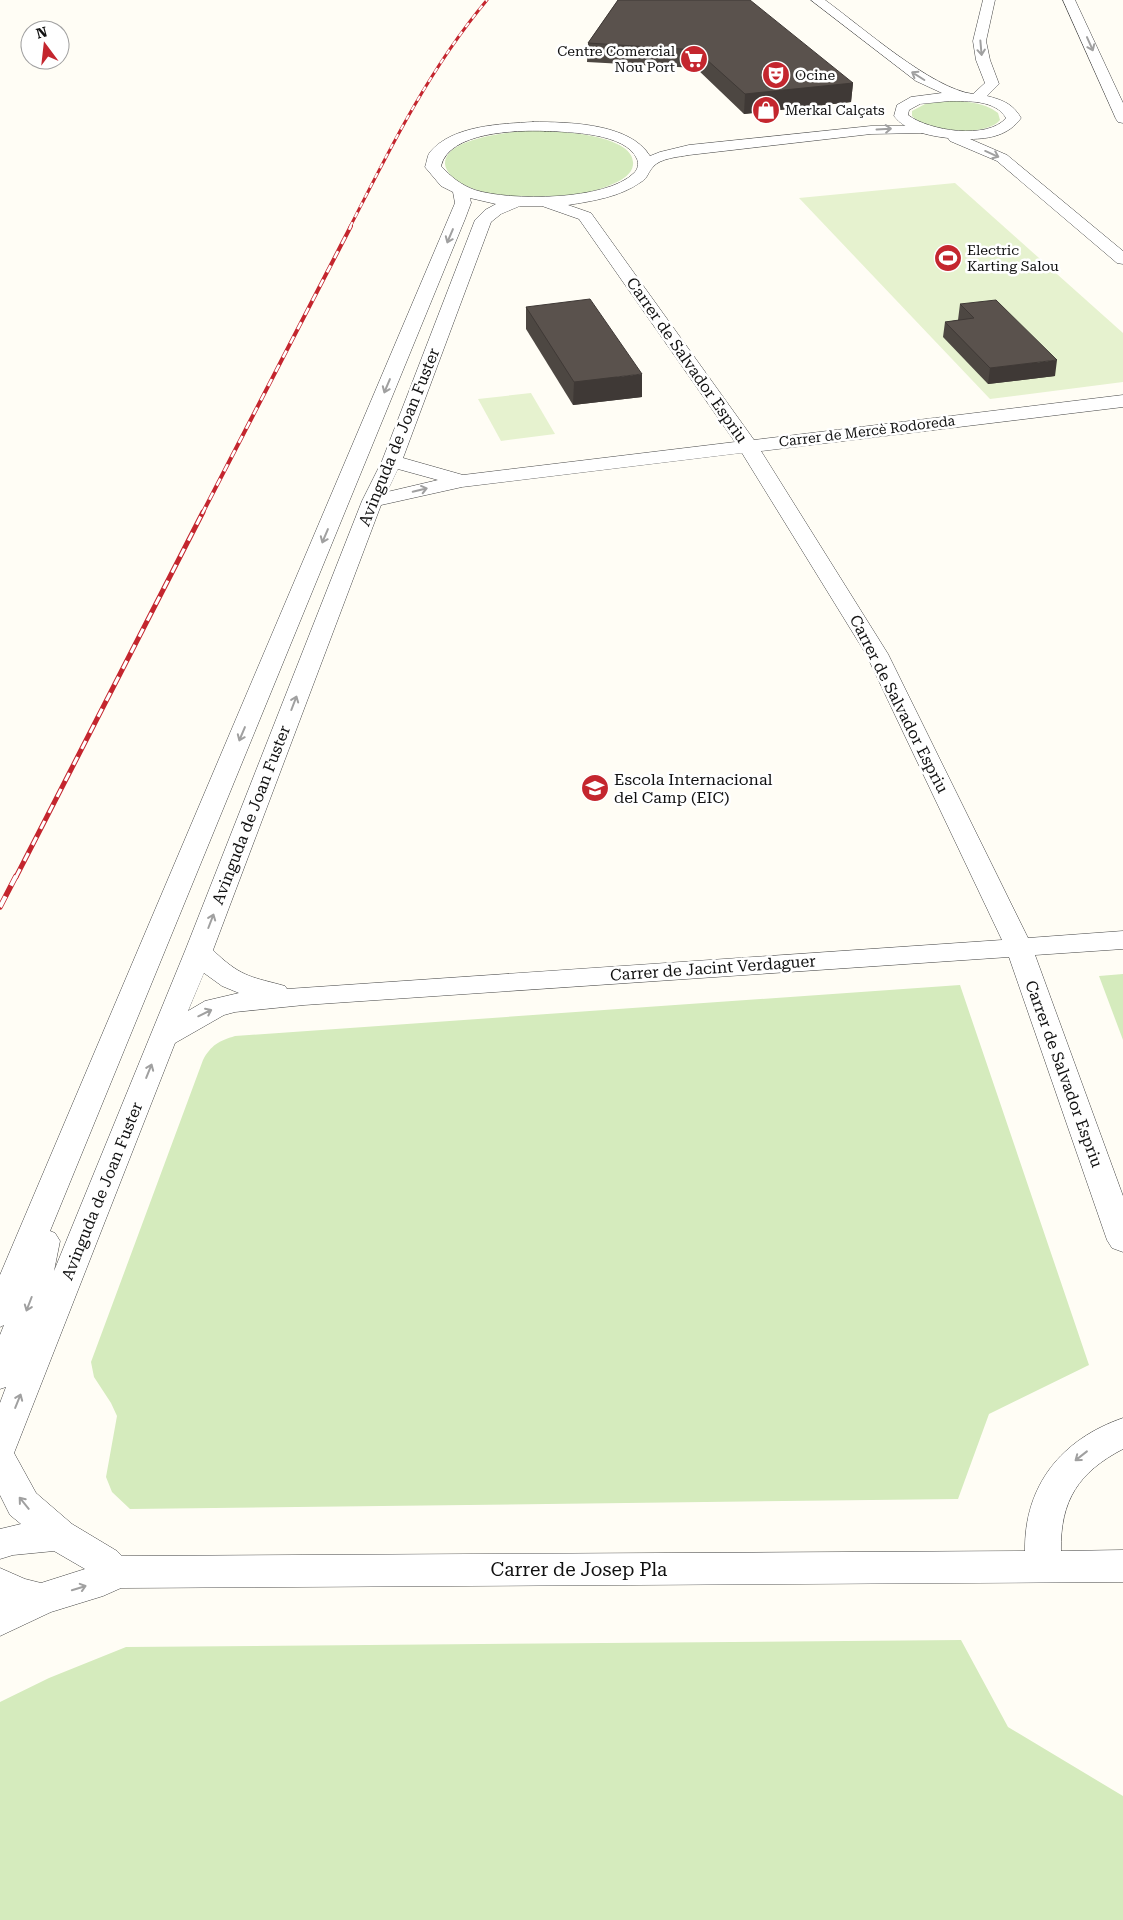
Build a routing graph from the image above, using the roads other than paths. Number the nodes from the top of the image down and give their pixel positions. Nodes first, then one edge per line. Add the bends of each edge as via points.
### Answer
1 (989, 0) edge
2 (1070, 0) edge
3 (811, 3) edge
4 (899, 79) dead end
5 (969, 98) junction
6 (902, 108) junction
7 (1123, 119) edge
8 (1006, 127) junction
9 (922, 129) junction
10 (947, 134) junction
11 (626, 141) junction
12 (646, 164) junction
13 (461, 190) junction
14 (519, 202) junction
15 (588, 206) junction
16 (1123, 241) edge
17 (1123, 260) edge
18 (1123, 401) edge
19 (748, 446) junction
20 (392, 461) junction
21 (462, 480) junction
22 (372, 501) junction
23 (1123, 940) edge
24 (1019, 947) junction
25 (199, 951) junction
26 (304, 996) junction
27 (163, 1037) junction
28 (60, 1171) junction
29 (1123, 1240) edge
30 (0, 1314) edge
31 (0, 1376) edge
32 (1123, 1432) edge
33 (0, 1446) edge
34 (0, 1461) edge
35 (59, 1535) junction
36 (0, 1544) edge
37 (1043, 1566) junction
38 (1123, 1566) edge
39 (114, 1572) junction
40 (0, 1584) edge
41 (41, 1599) junction
42 (0, 1620) edge

1 -> 5 street via 980,34 980,48 992,84
2 -> 7 street
3 - 4 street
5 -> 3 street via 921,78
5 - 6 street via 913,95
5 - 8 street via 996,104 1011,112 1013,122
6 - 9 street via 900,114 903,119
6 - 11 street via 837,124 679,142
8 - 10 street via 977,134
8 - 16 street via 1018,154
9 - 10 street
12 -> 9 street via 665,155 689,150 877,129
10 -> 17 street via 1002,158
11 - 12 street via 640,152
11 - 13 street via 585,129 551,126 516,127 476,134 442,149 433,161 436,174
12 - 15 street via 641,175
13 - 14 street
13 -> 28 street, Avinguda de Joan Fuster via 464,203
14 - 15 street
14 - 20 street, Avinguda de Joan Fuster via 495,211 484,220
15 - 19 street, Carrer de Salvador Espriu
18 - 19 street, Carrer de Mercè Rodoreda
19 - 21 street, Carrer de Mercè Rodoreda
19 - 24 street, Carrer de Salvador Espriu via 877,654
20 - 21 street, Carrer de Mercè Rodoreda
20 - 22 street, Avinguda de Joan Fuster
22 -> 21 street, Carrer de Mercè Rodoreda
25 -> 22 street, Avinguda de Joan Fuster
23 - 24 street, Carrer de Jacint Verdaguer
24 - 26 street, Carrer de Jacint Verdaguer
24 - 29 street, Carrer de Salvador Espriu
25 - 26 street, Carrer de Jacint Verdaguer via 213,968 236,982 265,991
25 - 27 street, Avinguda de Joan Fuster
27 -> 26 street, Carrer de Jacint Verdaguer via 215,1008
33 -> 27 street, Avinguda de Joan Fuster
28 - 30 street, Avinguda de Joan Fuster
28 -> 31 street via 32,1297
32 -> 37 street via 1097,1444 1057,1483 1046,1509 1041,1537
35 -> 34 street via 23,1504
35 - 36 street
35 - 39 street via 104,1562
37 - 38 street, Carrer de Josep Pla
37 - 39 street, Carrer de Josep Pla
41 -> 39 street, Carrer de Josep Pla via 102,1580
40 - 41 street
41 - 42 street, Carrer de Josep Pla

